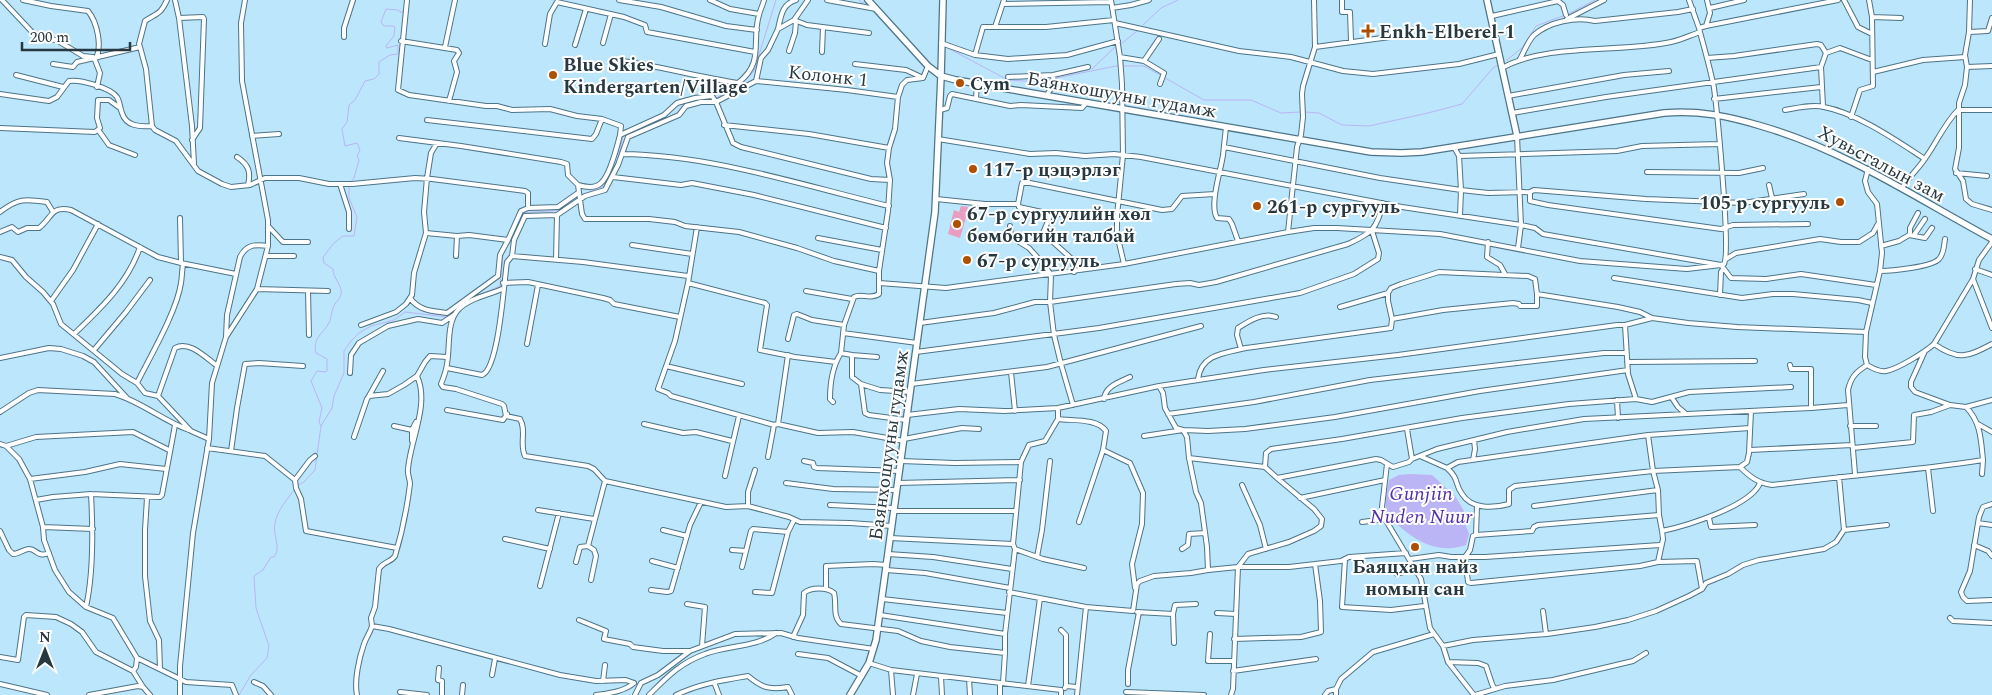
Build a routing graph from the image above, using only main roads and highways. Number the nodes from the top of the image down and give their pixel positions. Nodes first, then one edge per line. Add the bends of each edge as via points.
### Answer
1 (868, 0) edge
2 (943, 0) edge
3 (1487, 0) edge
4 (941, 76) junction
5 (1516, 136) junction
6 (1992, 241) edge
7 (850, 695) edge

1 - 4 main road
2 - 4 main road
3 - 5 main road
4 - 5 main road, Баянхошууны гудамж via 1386,153 1411,153
4 - 7 main road, Баянхошууны гудамж via 936,199 878,630 869,663
5 - 6 main road, Хувьсгалын зам via 1664,114 1716,114 1805,140 1868,169

